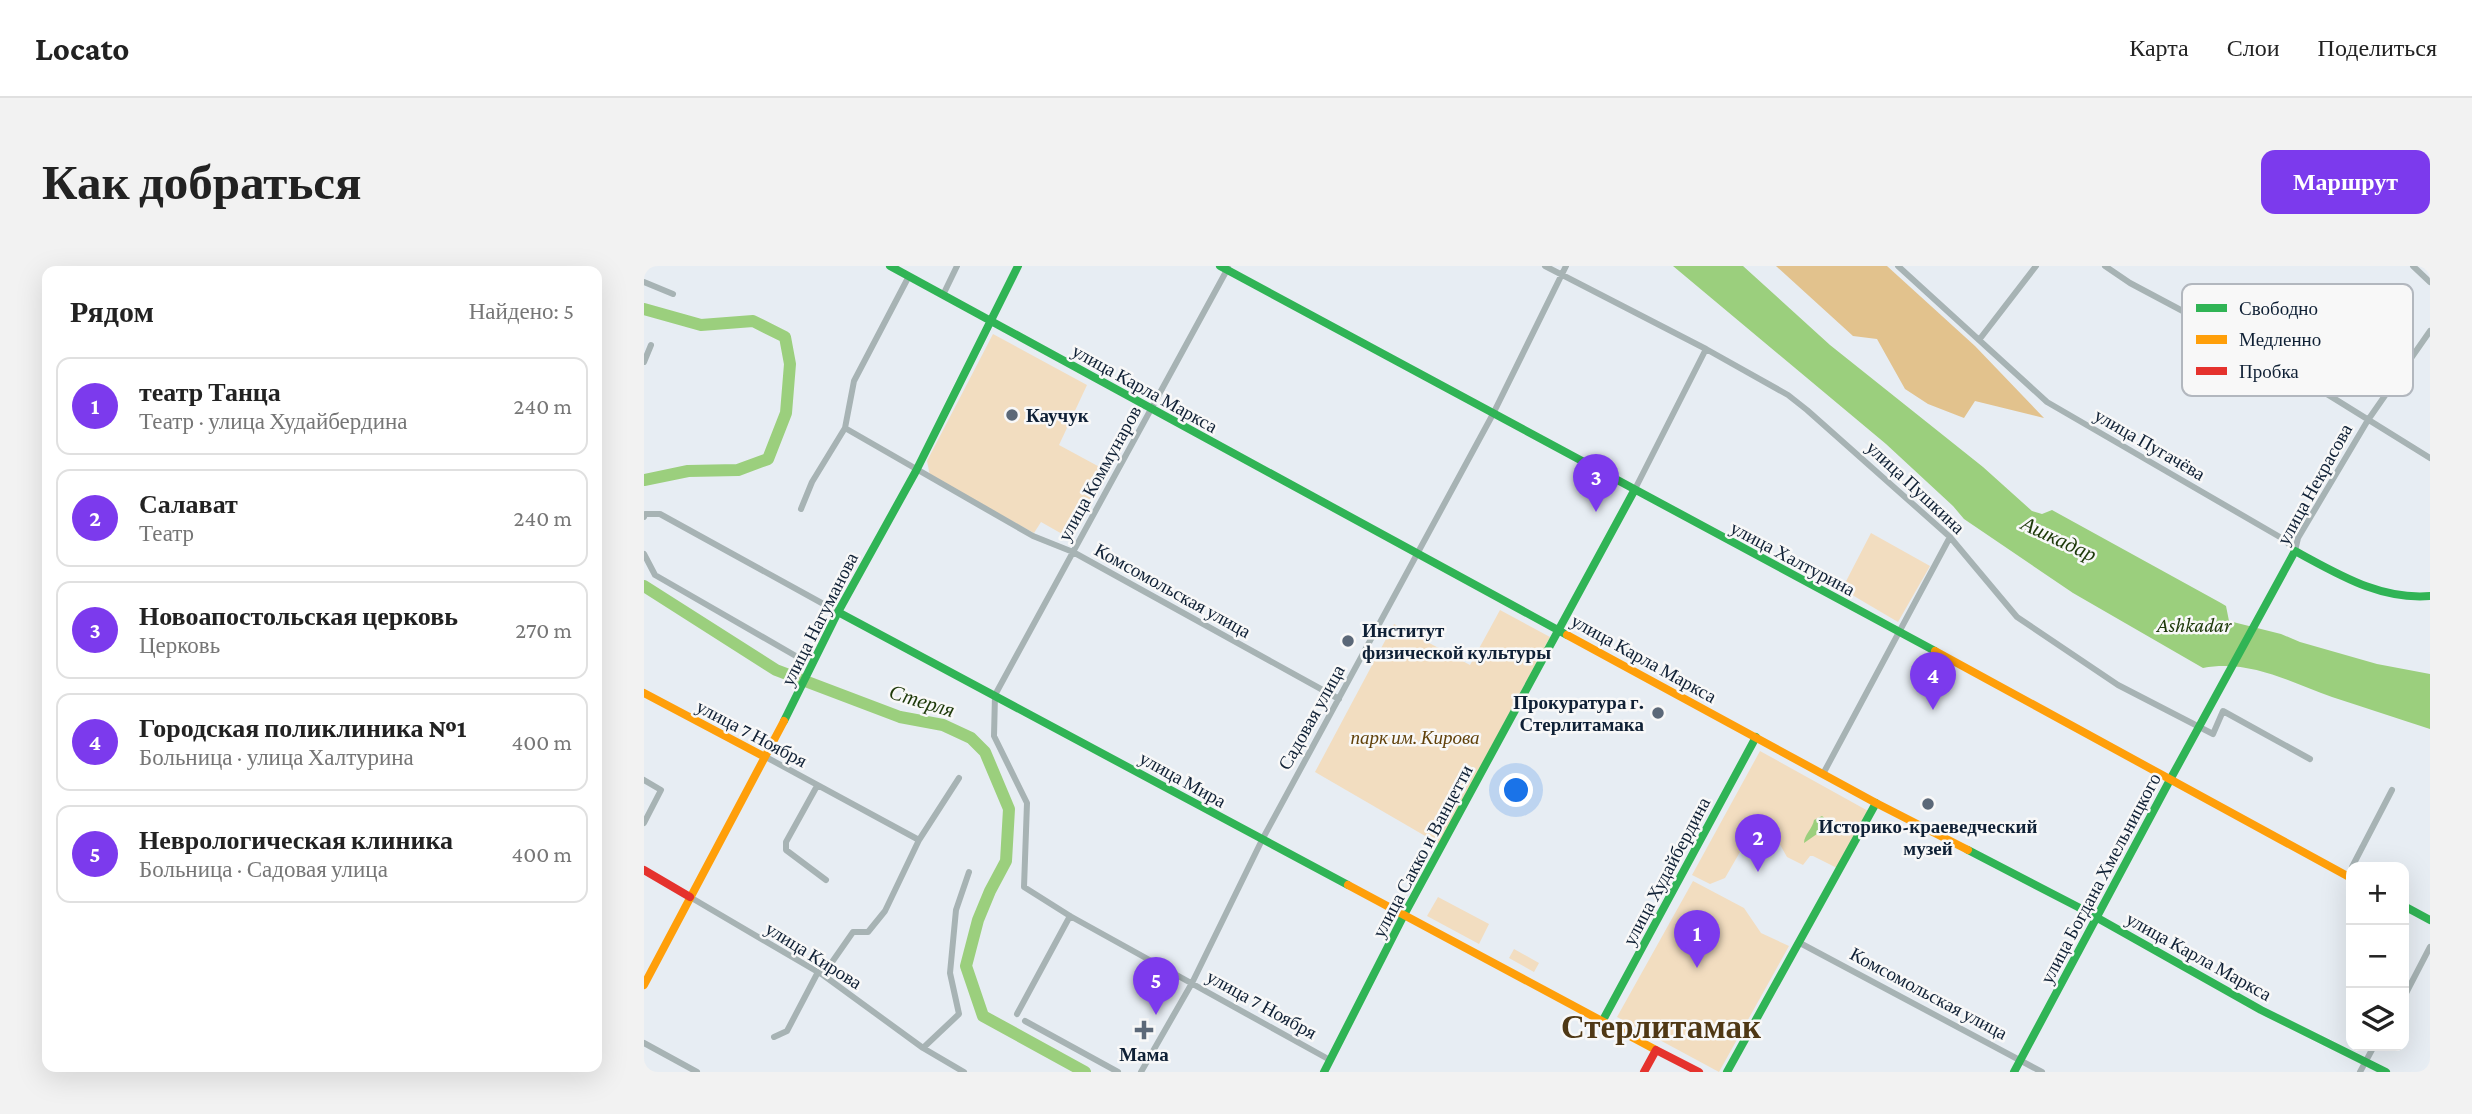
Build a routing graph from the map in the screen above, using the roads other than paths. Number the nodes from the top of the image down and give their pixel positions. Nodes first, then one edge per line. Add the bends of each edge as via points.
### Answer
1 (890, 266) edge
2 (957, 266) edge
3 (1018, 266) edge
4 (1545, 266) edge
5 (1566, 266) edge
6 (1898, 266) edge
7 (2035, 266) edge
8 (2105, 266) edge
9 (2413, 266) edge
10 (1225, 267) edge
11 (1562, 274) junction
12 (909, 276) junction
13 (644, 282) edge
14 (2430, 282) edge
15 (673, 294) dead end
16 (943, 295) junction
17 (2182, 311) edge
18 (990, 320) junction
19 (2430, 331) edge
20 (1979, 340) junction
21 (651, 345) dead end
22 (1706, 349) junction
23 (2413, 355) edge
24 (644, 362) edge
25 (2329, 396) edge
26 (2385, 396) edge
27 (1153, 410) junction
28 (1493, 414) junction
29 (2368, 420) junction
30 (845, 428) junction
31 (2430, 458) edge
32 (916, 471) junction
33 (1634, 491) junction
34 (801, 509) dead end
35 (644, 517) edge
36 (1950, 537) junction
37 (2295, 551) junction
38 (1073, 552) junction
39 (644, 554) edge
40 (1419, 554) junction
41 (2430, 596) edge
42 (2417, 598) junction
43 (2430, 602) edge
44 (838, 612) junction
45 (1558, 629) junction
46 (1899, 632) junction
47 (801, 659) dead end
48 (644, 693) edge
49 (995, 695) junction
50 (2214, 698) joint
51 (1339, 699) junction
52 (2198, 726) junction
53 (1756, 737) junction
54 (763, 756) junction
55 (2310, 759) dead end
56 (1823, 774) junction
57 (960, 778) dead end
58 (2171, 778) junction
59 (644, 780) edge
60 (817, 786) junction
61 (2392, 790) dead end
62 (1876, 803) junction
63 (644, 822) edge
64 (919, 840) junction
65 (1262, 840) junction
66 (2356, 862) edge
67 (644, 870) edge
68 (2346, 870) edge
69 (969, 872) dead end
70 (826, 880) dead end
71 (691, 897) junction
72 (2409, 909) edge
73 (1405, 914) junction
74 (1070, 916) junction
75 (2098, 918) junction
76 (2430, 920) edge
77 (1800, 943) junction
78 (2430, 947) edge
79 (821, 974) junction
80 (1192, 983) junction
81 (644, 985) edge
82 (2409, 988) edge
83 (1017, 1014) dead end
84 (1603, 1020) junction
85 (1025, 1021) dead end
86 (774, 1037) dead end
87 (644, 1043) edge
88 (923, 1048) junction
89 (1659, 1051) junction
90 (2371, 1051) edge
91 (1330, 1060) junction
92 (2020, 1060) junction
93 (2364, 1062) junction
94 (697, 1072) edge
95 (964, 1072) edge
96 (1118, 1072) edge
97 (1142, 1072) edge
98 (1324, 1072) edge
99 (1644, 1072) edge
100 (1651, 1072) edge
101 (1699, 1072) edge
102 (1727, 1072) edge
103 (2014, 1072) edge
104 (2042, 1072) edge
105 (2360, 1072) edge
106 (2386, 1072) edge

1 - 12 street, улица Карла Маркса
2 - 16 street
3 - 18 street, улица Нагуманова
4 - 11 street, улица Пушкина
5 - 11 street, Садовая улица
6 - 20 street, улица Пугачёва
7 - 20 street
8 - 17 street
9 - 14 street
10 - 27 street, улица Коммунаров
10 - 28 street, улица Халтурина
11 - 22 street, улица Пушкина
11 - 28 street, Садовая улица
12 - 16 street, улица Карла Маркса
12 - 30 street via 855,381
13 - 15 street
16 - 18 street, улица Карла Маркса
18 - 27 street, улица Карла Маркса
18 - 32 street, улица Нагуманова
19 - 23 street, улица Некрасова
20 - 37 street, улица Пугачёва via 2047,402 2285,540
21 - 24 street
22 - 33 street, улица Сакко и Ванцетти
22 - 36 street, улица Пушкина via 1807,410
25 - 29 street
26 - 29 street, улица Некрасова
27 - 38 street, улица Коммунаров
27 - 40 street, улица Карла Маркса
28 - 33 street, улица Халтурина
28 - 40 street, Садовая улица
29 - 31 street
29 - 37 street, улица Некрасова via 2298,538
30 - 32 street, Комсомольская улица
30 - 34 street
32 - 38 street, Комсомольская улица via 1033,536
32 - 44 street, улица Нагуманова
33 - 45 street, улица Сакко и Ванцетти
33 - 46 street, улица Халтурина
35 - 44 street, улица Мира via 660,514
36 - 46 street
36 - 52 street, улица Пушкина via 2018,617 2118,685
37 - 42 street, улица Пугачёва via 2375,590
37 - 50 street, улица Некрасова
38 - 49 street, улица Коммунаров
38 - 51 street, Комсомольская улица
39 - 47 street via 655,575
40 - 45 street, улица Карла Маркса
40 - 51 street, Садовая улица
41 - 42 street, улица Пугачёва
42 - 43 street, улица Пугачёва
44 - 49 street, улица Мира
44 - 54 street, улица Нагуманова
45 - 53 street, улица Карла Маркса
45 - 73 street, улица Сакко и Ванцетти
46 - 56 street
46 - 58 street, улица Халтурина
48 - 54 street, улица 7 Ноября
49 - 65 street, улица Мира
49 - 74 street, улица 7 Ноября via 994,736 1027,803 1024,887
50 - 52 street, улица Богдана Хмельницкого
51 - 65 street, Садовая улица
52 - 55 street via 2213,734 2223,711
52 - 58 street, улица Богдана Хмельницкого
53 - 56 street, улица Карла Маркса
53 - 84 street, улица Худайбердина
54 - 60 street, улица 7 Ноября
54 - 71 street, улица Нагуманова
56 - 62 street, улица Карла Маркса
57 - 64 street
58 - 68 street, улица Халтурина
58 - 75 street, улица Богдана Хмельницкого
59 - 63 street via 661,790
60 - 64 street, улица 7 Ноября
60 - 70 street via 786,850
61 - 66 street
62 - 75 street, улица Карла Маркса
62 - 77 street
64 - 79 street via 885,911 868,932 853,933
65 - 73 street, улица Мира
65 - 80 street, Садовая улица
67 - 71 street, улица Кирова
69 - 88 street via 956,910 950,973 959,1014
71 - 79 street, улица Кирова
71 - 81 street, улица Нагуманова
72 - 76 street
73 - 84 street, улица Мира
73 - 91 street, улица Сакко и Ванцетти
74 - 80 street, улица 7 Ноября
74 - 83 street
75 - 92 street, улица Богдана Хмельницкого
75 - 93 street, улица Карла Маркса
77 - 92 street, Комсомольская улица
77 - 102 street
78 - 82 street
79 - 86 street via 787,1031
79 - 88 street, улица Кирова
80 - 91 street, улица 7 Ноября
80 - 97 street, Садовая улица
84 - 89 street, улица Мира
85 - 96 street
87 - 94 street
88 - 95 street, улица Кирова
89 - 99 street
89 - 100 street
89 - 101 street, улица Мира
90 - 93 street
91 - 98 street, улица Сакко и Ванцетти
92 - 103 street, улица Богдана Хмельницкого
92 - 104 street, Комсомольская улица
93 - 105 street
93 - 106 street, улица Карла Маркса

